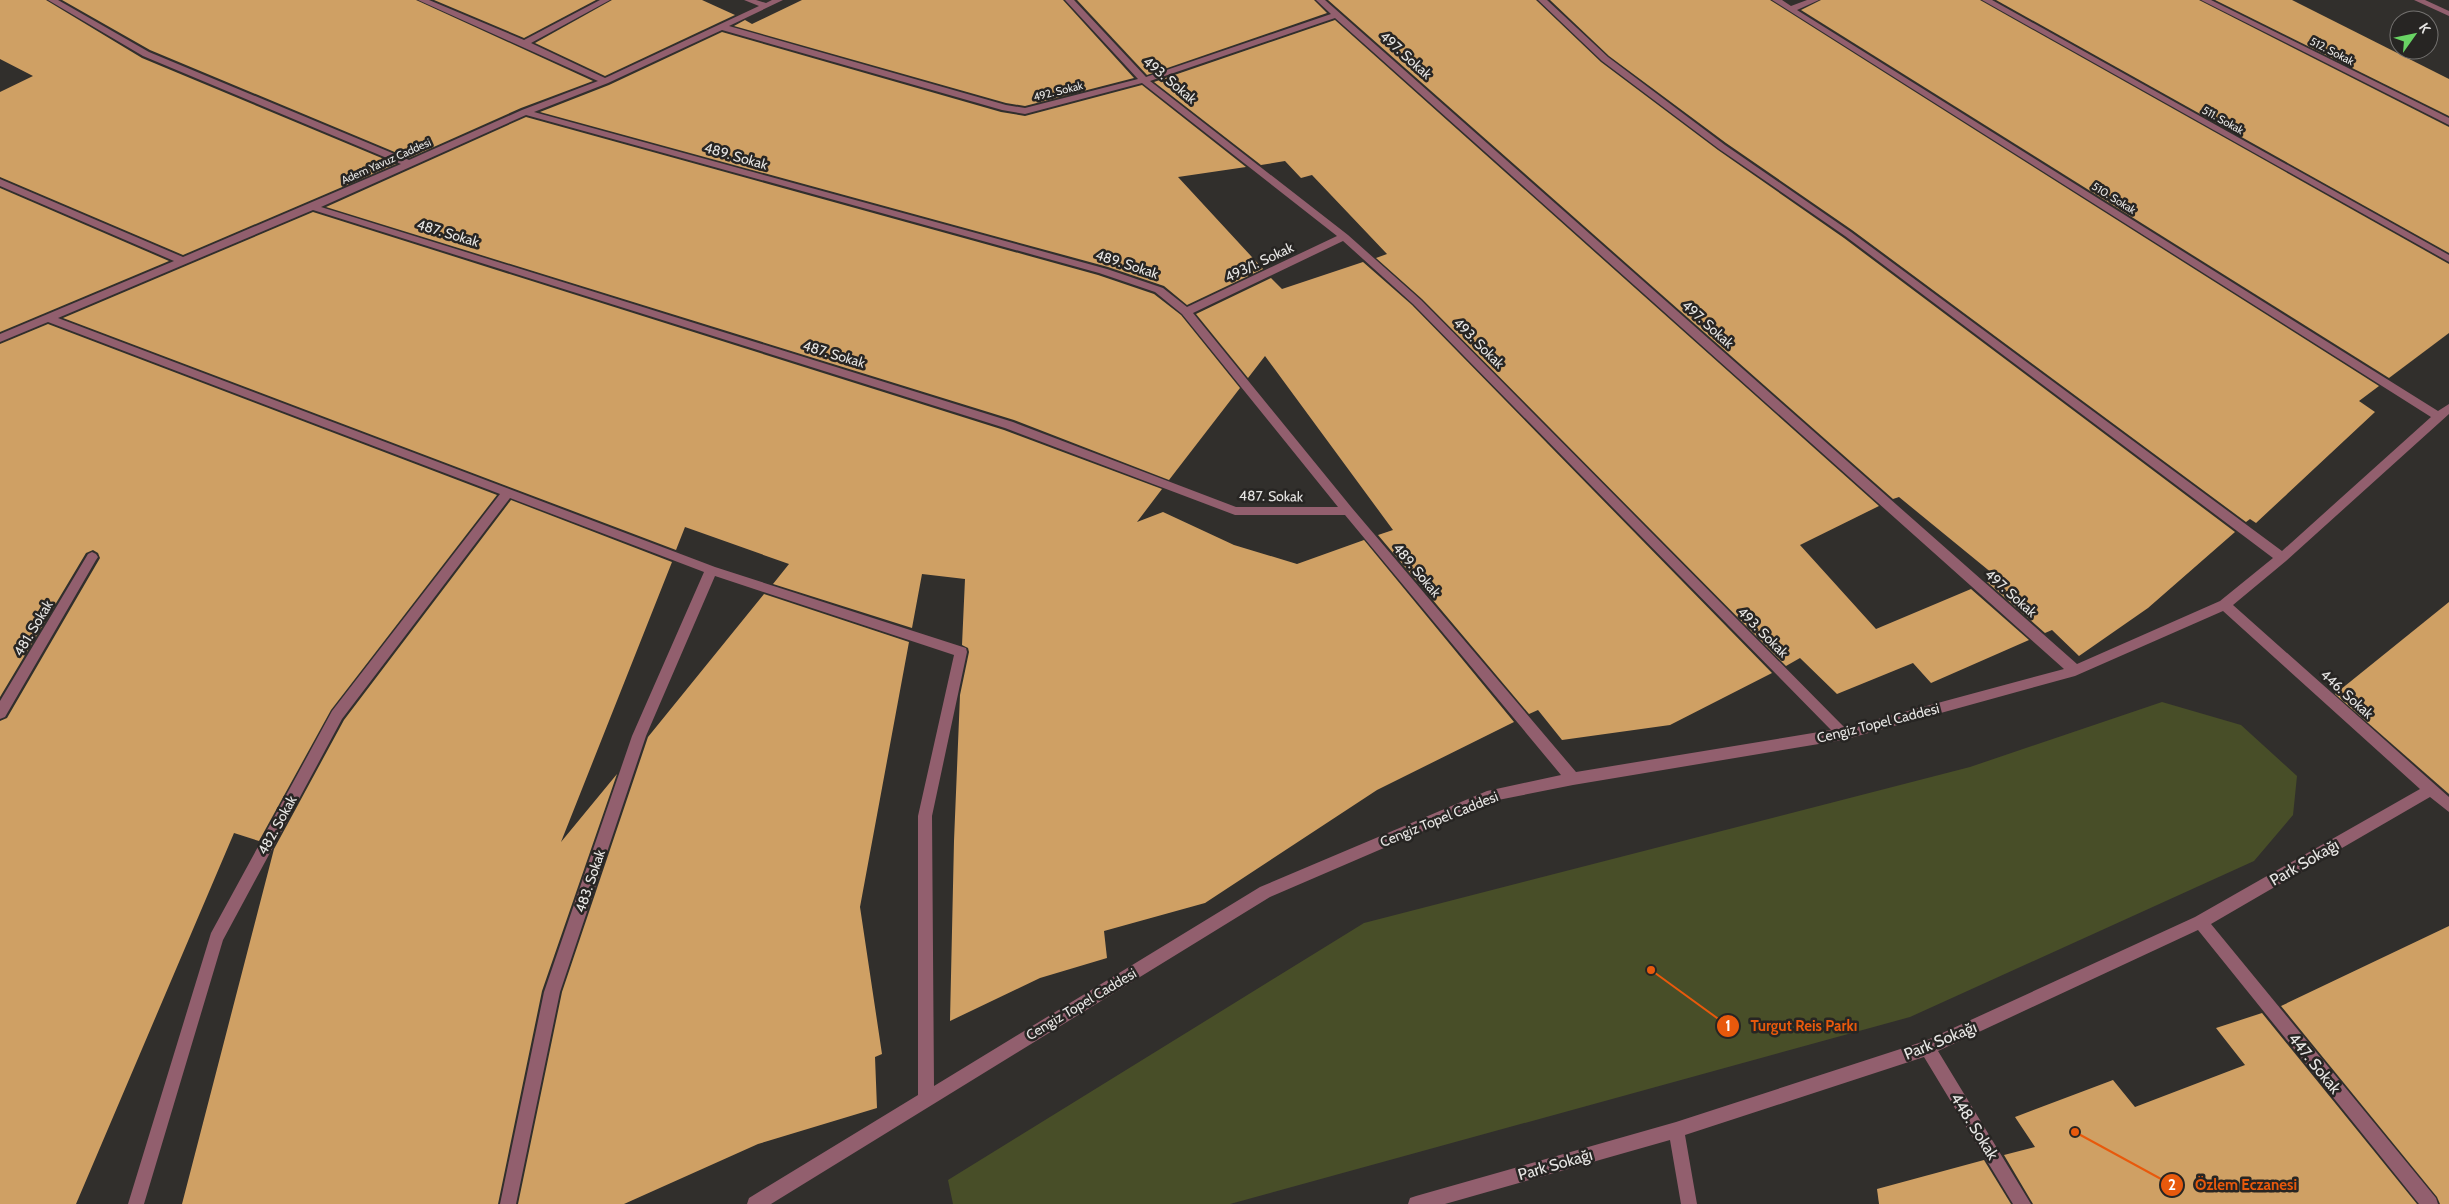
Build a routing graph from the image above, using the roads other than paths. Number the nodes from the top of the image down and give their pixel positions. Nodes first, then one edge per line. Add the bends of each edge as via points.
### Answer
1 (52, 0) edge
2 (422, 0) edge
3 (606, 0) edge
4 (748, 0) edge
5 (779, 0) edge
6 (1069, 0) edge
7 (1320, 0) edge
8 (1542, 0) edge
9 (1776, 0) edge
10 (1815, 0) edge
11 (1986, 0) edge
12 (2205, 0) edge
13 (2418, 0) edge
14 (766, 6) junction
15 (1791, 10) junction
16 (1338, 14) junction
17 (2449, 14) edge
18 (722, 27) junction
19 (524, 43) junction
20 (1144, 80) junction
21 (605, 81) junction
22 (525, 112) junction
23 (2449, 122) edge
24 (408, 163) junction
25 (0, 182) edge
26 (312, 206) junction
27 (1344, 238) junction
28 (2449, 259) edge
29 (181, 260) junction
30 (1186, 312) junction
31 (48, 318) junction
32 (0, 338) edge
33 (2449, 408) edge
34 (2439, 417) junction
35 (508, 492) junction
36 (1348, 511) junction
37 (92, 558) dead end
38 (2282, 558) junction
39 (711, 570) junction
40 (2224, 604) junction
41 (2076, 671) junction
42 (0, 713) edge
43 (1843, 734) junction
44 (1573, 779) junction
45 (2430, 790) junction
46 (2449, 806) edge
47 (2200, 922) junction
48 (1927, 1048) junction
49 (926, 1098) junction
50 (1676, 1130) junction
51 (136, 1204) edge
52 (508, 1204) edge
53 (755, 1204) edge
54 (1416, 1204) edge
55 (1689, 1204) edge
56 (2023, 1204) edge
57 (2430, 1204) edge

1 - 24 street via 146,54
2 - 19 street
3 - 19 street
4 - 14 street
5 - 14 street, Adem Yavuz Caddesi
6 - 20 street, 493. Sokak
7 - 16 street, 497. Sokak
8 - 38 street via 1605,59 1722,148 1848,234
9 - 15 street, 510. Sokak
10 - 15 street
11 - 28 street, 511. Sokak
12 - 23 street, 512. Sokak
13 - 17 street
14 - 18 street, Adem Yavuz Caddesi
15 - 34 street, 510. Sokak
16 - 20 street, 492. Sokak
16 - 41 street, 497. Sokak
18 - 20 street, 492. Sokak via 1025,111
18 - 21 street, Adem Yavuz Caddesi
19 - 21 street
20 - 27 street, 493. Sokak
21 - 22 street, Adem Yavuz Caddesi
22 - 24 street, Adem Yavuz Caddesi
22 - 30 street, 489. Sokak via 1103,271 1159,290
24 - 26 street, Adem Yavuz Caddesi
25 - 29 street
26 - 29 street, Adem Yavuz Caddesi
26 - 36 street, 487. Sokak via 1009,425 1236,511
27 - 30 street, 493/1. Sokak
27 - 43 street, 493. Sokak via 1417,302
29 - 31 street, Adem Yavuz Caddesi
30 - 36 street, 489. Sokak
31 - 32 street, Adem Yavuz Caddesi
31 - 35 street
33 - 34 street, Cengiz Topel Caddesi
34 - 38 street, Cengiz Topel Caddesi
35 - 39 street
35 - 51 street, 482. Sokak via 337,715 216,938
36 - 44 street, 489. Sokak
37 - 42 street, 481. Sokak
38 - 40 street, Cengiz Topel Caddesi
39 - 49 street via 961,652 925,816
39 - 52 street, 483. Sokak via 639,736 552,992
40 - 41 street, Cengiz Topel Caddesi
40 - 45 street, 446. Sokak
41 - 43 street, Cengiz Topel Caddesi
43 - 44 street, Cengiz Topel Caddesi
44 - 49 street, Cengiz Topel Caddesi via 1492,795 1265,892
45 - 46 street, 446. Sokak
45 - 47 street, Park Sokağı
47 - 48 street, Park Sokağı
47 - 57 street, 447. Sokak
48 - 50 street, Park Sokağı
48 - 56 street, 448. Sokak
49 - 53 street, Cengiz Topel Caddesi
50 - 54 street, Park Sokağı
50 - 55 street

